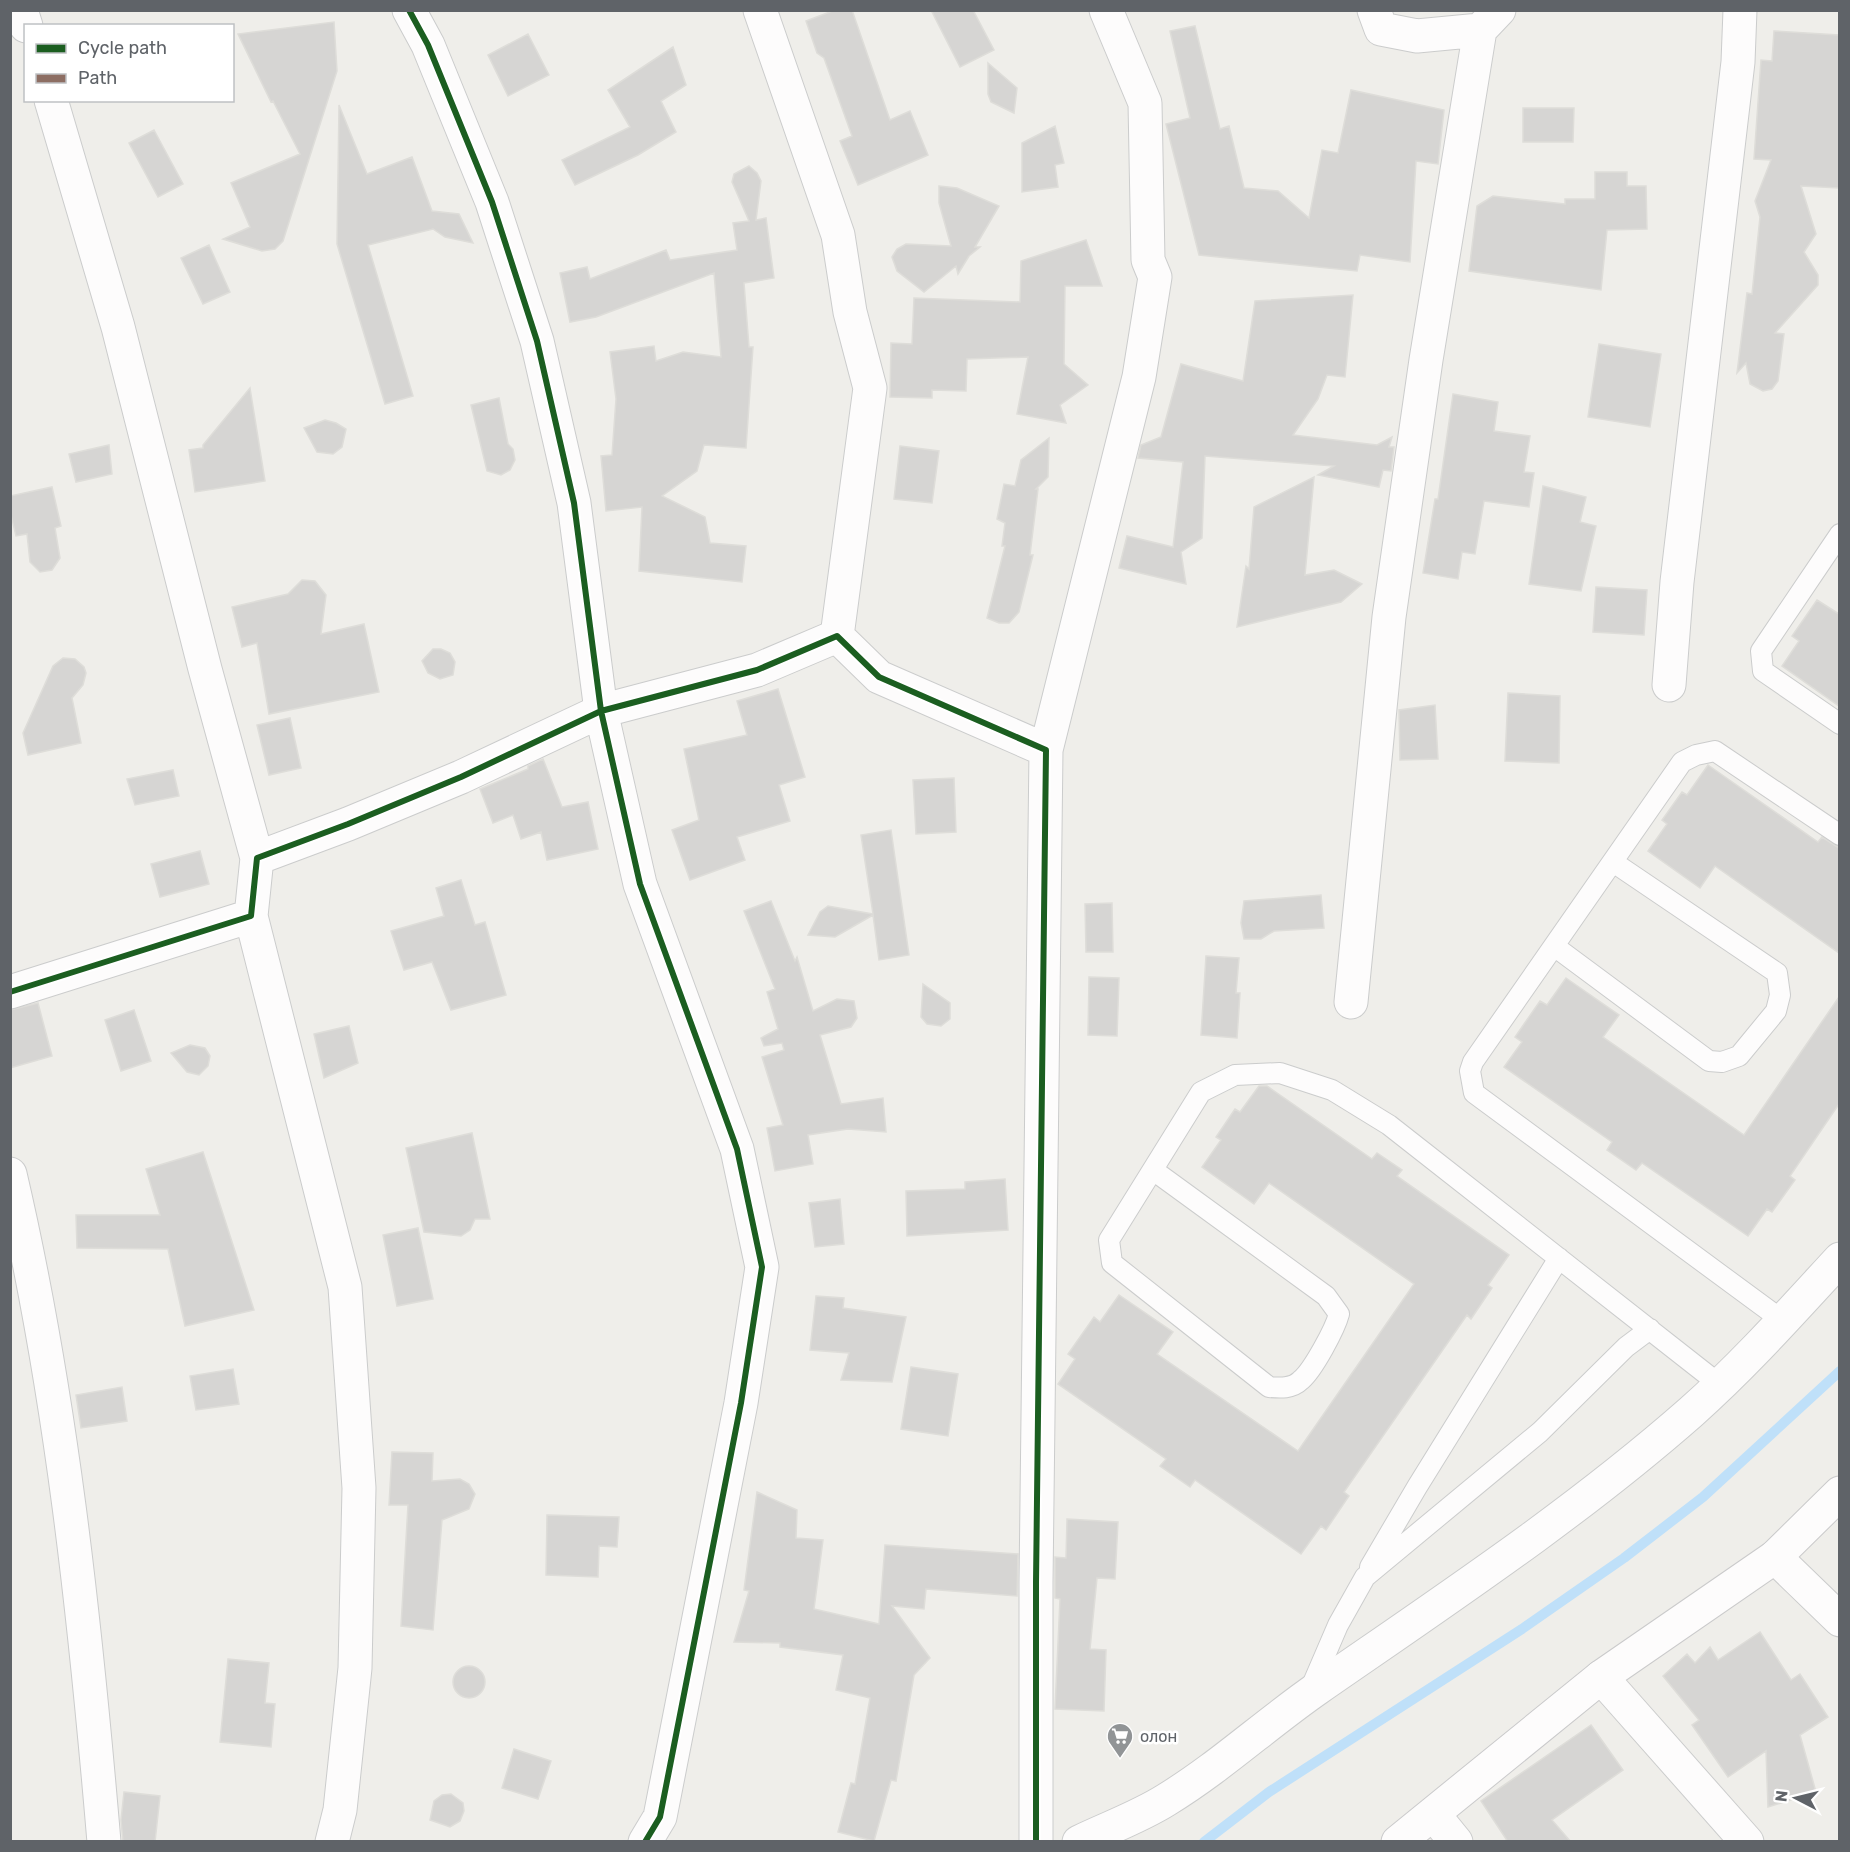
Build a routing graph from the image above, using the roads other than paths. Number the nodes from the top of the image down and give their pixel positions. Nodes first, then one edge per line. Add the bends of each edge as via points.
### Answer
1 (409, 10) edge
2 (760, 10) edge
3 (1106, 10) edge
4 (1374, 10) edge
5 (1740, 10) edge
6 (1490, 20) edge
7 (52, 102) edge
8 (1839, 537) edge
9 (837, 636) junction
10 (1669, 686) dead end
11 (601, 711) junction
12 (1839, 724) edge
13 (1046, 750) junction
14 (1839, 835) edge
15 (257, 858) junction
16 (1613, 862) junction
17 (251, 916) junction
18 (1554, 946) junction
19 (10, 992) edge
20 (1351, 1002) dead end
21 (1152, 1170) junction
22 (10, 1174) edge
23 (1559, 1258) junction
24 (1839, 1259) edge
25 (1783, 1321) junction
26 (1650, 1329) junction
27 (1719, 1384) junction
28 (1839, 1493) edge
29 (1775, 1557) junction
30 (1365, 1577) junction
31 (1839, 1620) edge
32 (1601, 1677) junction
33 (1308, 1695) junction
34 (1434, 1815) junction
35 (104, 1842) edge
36 (332, 1842) edge
37 (645, 1842) edge
38 (1036, 1842) edge
39 (1079, 1842) edge
40 (1398, 1842) edge
41 (1456, 1842) edge
42 (1746, 1842) edge

1 - 11 street via 428,45 492,202 537,341 574,503
2 - 9 street via 838,235 850,312 870,388
3 - 13 street via 1145,103 1148,260 1155,277 1139,377
4 - 6 street via 1381,29 1417,36
5 - 10 street via 1738,62 1677,582
6 - 20 street via 1426,360 1389,617
7 - 15 street via 118,327
8 - 12 lane via 1761,651 1761,661 1763,670
9 - 11 street via 757,670
9 - 13 street via 879,676
11 - 15 street via 461,777
11 - 37 street via 640,884 737,1149 762,1267 739,1415 660,1817
13 - 38 street
14 - 16 lane via 1715,751 1705,752 1682,762
15 - 17 street
16 - 18 lane
16 - 18 lane via 1777,973 1780,995 1776,1011 1739,1056 1722,1062 1709,1061
17 - 19 street
17 - 36 street via 345,1287 359,1488 355,1668 340,1810
18 - 25 lane via 1473,1062 1470,1071 1474,1093
21 - 21 lane via 1109,1240 1112,1263 1269,1387 1284,1389 1301,1381 1335,1329 1339,1314 1326,1296
21 - 23 lane via 1201,1092 1235,1075 1280,1073 1332,1090 1389,1125
22 - 35 street via 30,1260 82,1597
23 - 26 lane
23 - 30 lane
24 - 25 street
25 - 27 street
26 - 27 lane
26 - 30 lane via 1626,1347 1540,1432
27 - 33 street via 1693,1410 1564,1514
28 - 29 street
29 - 31 street
29 - 32 street
30 - 33 lane via 1338,1625
32 - 34 street
32 - 42 street
33 - 39 street via 1216,1767 1164,1801
34 - 40 street
34 - 41 street

